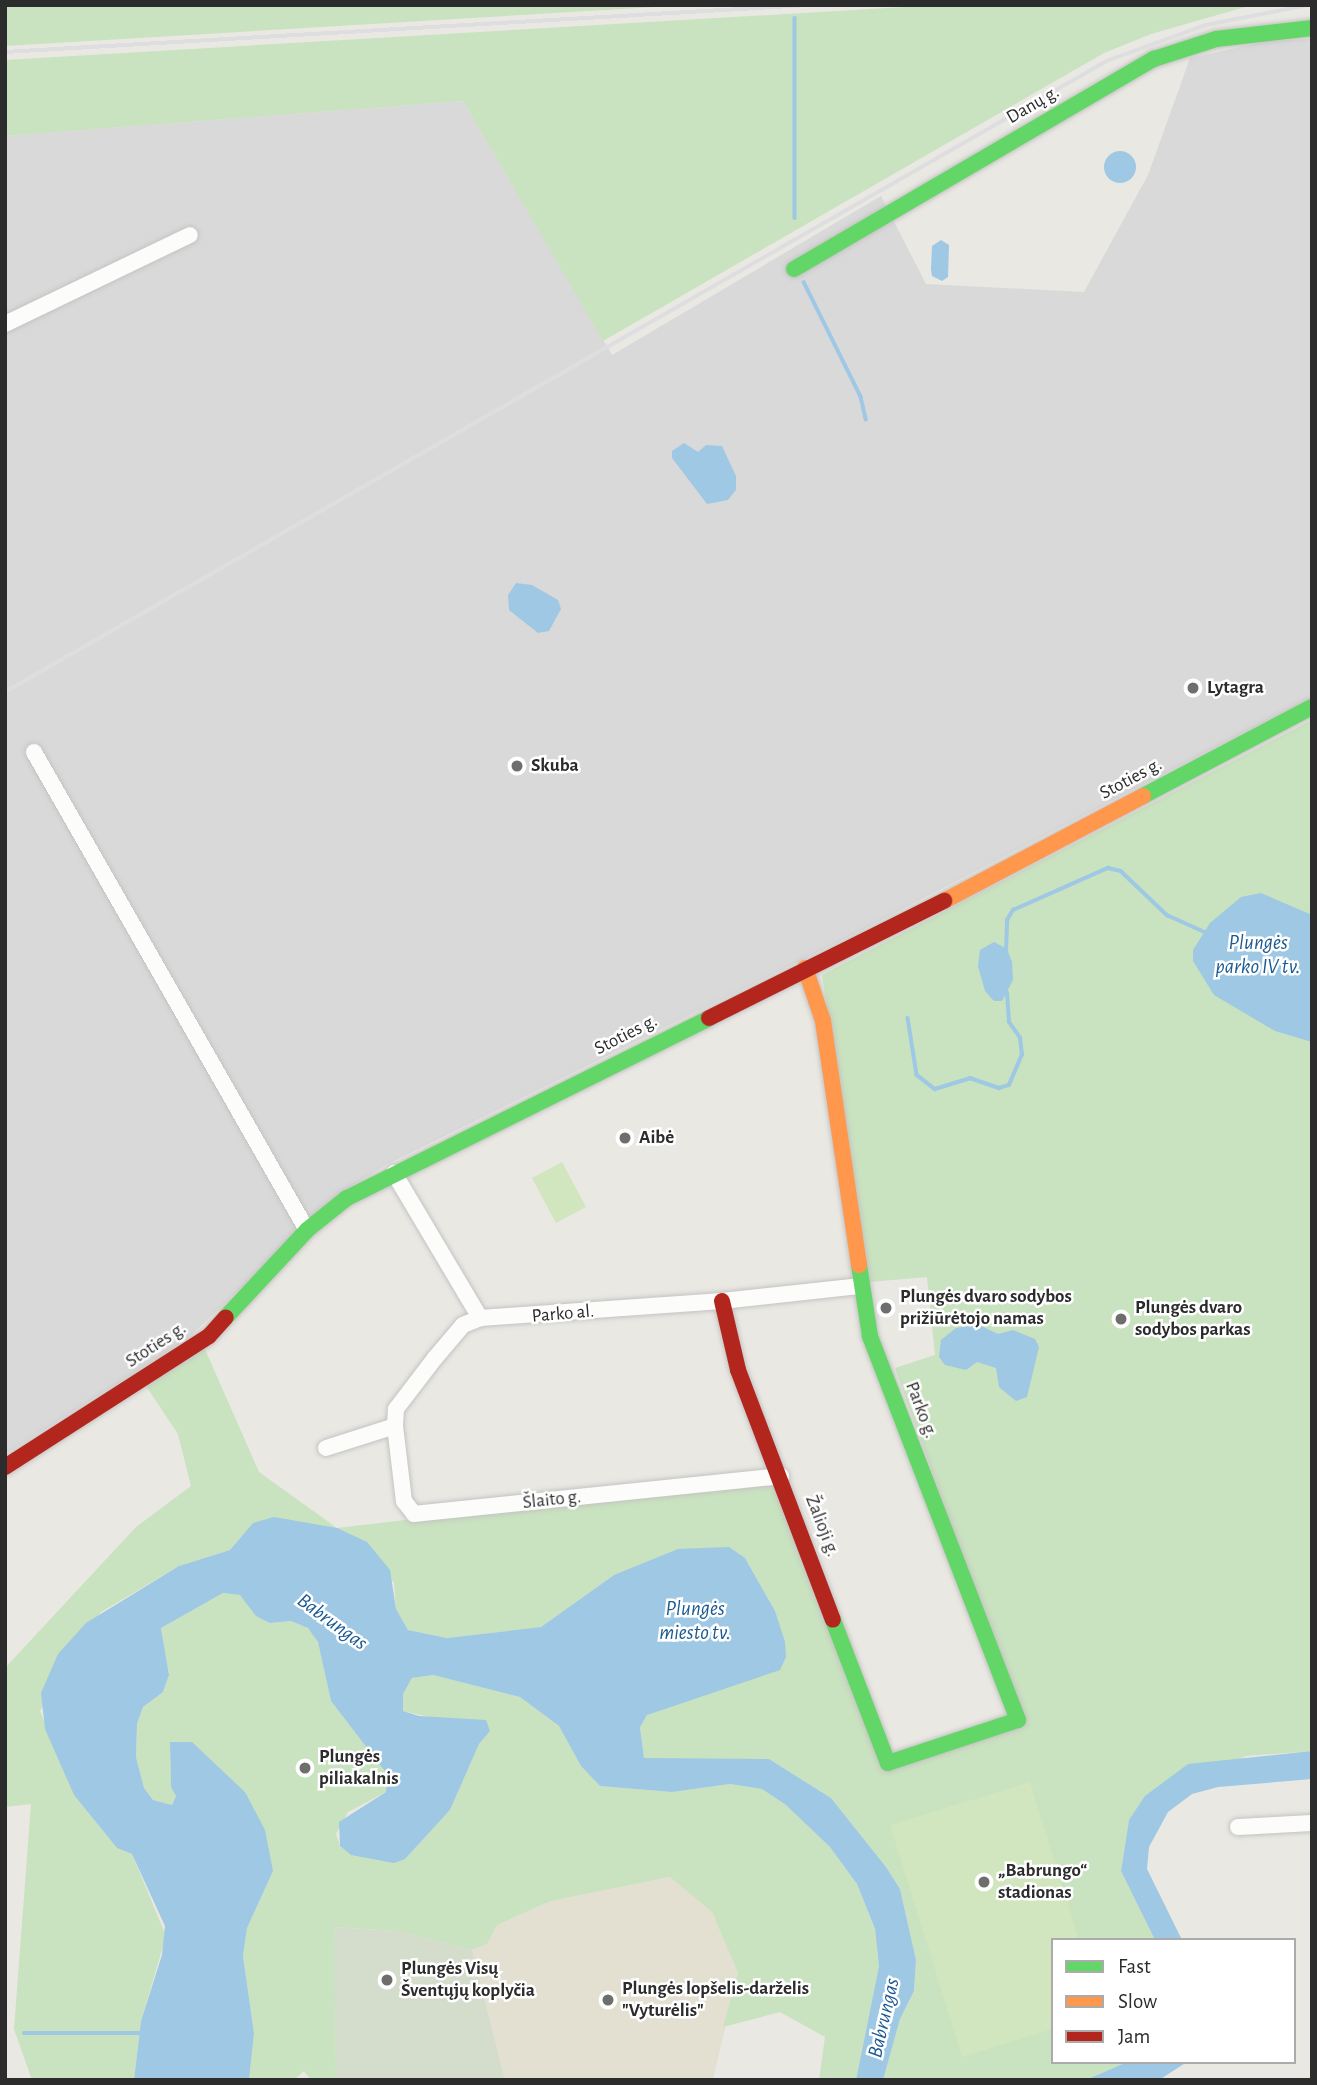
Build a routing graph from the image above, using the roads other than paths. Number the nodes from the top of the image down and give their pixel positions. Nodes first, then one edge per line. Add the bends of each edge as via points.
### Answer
1 (1312, 28) edge
2 (190, 235) dead end
3 (794, 269) dead end
4 (5, 324) edge
5 (1312, 707) edge
6 (34, 752) dead end
7 (805, 968) junction
8 (394, 1173) junction
9 (307, 1230) junction
10 (861, 1286) junction
11 (722, 1301) junction
12 (480, 1318) junction
13 (395, 1426) junction
14 (326, 1448) dead end
15 (5, 1467) edge
16 (781, 1476) junction
17 (888, 1763) joint
18 (1312, 1823) edge
19 (1238, 1827) dead end

1 - 3 street, Danų g. via 1216,39 1154,59
2 - 4 street
5 - 7 street, Stoties g. via 956,895
6 - 9 street
7 - 8 street, Stoties g.
7 - 10 street, Parko g. via 822,1021
8 - 9 street, Stoties g. via 347,1198
8 - 12 street
9 - 15 street, Stoties g. via 209,1336
10 - 11 street, Parko al.
10 - 17 street, Parko g. via 870,1336 1018,1720
11 - 12 street, Parko al.
11 - 16 street, Žalioji g. via 738,1370
12 - 13 street via 463,1325 435,1358 396,1409
13 - 14 street
13 - 16 street, Šlaito g. via 404,1501 414,1514
16 - 17 street, Žalioji g.
18 - 19 street

